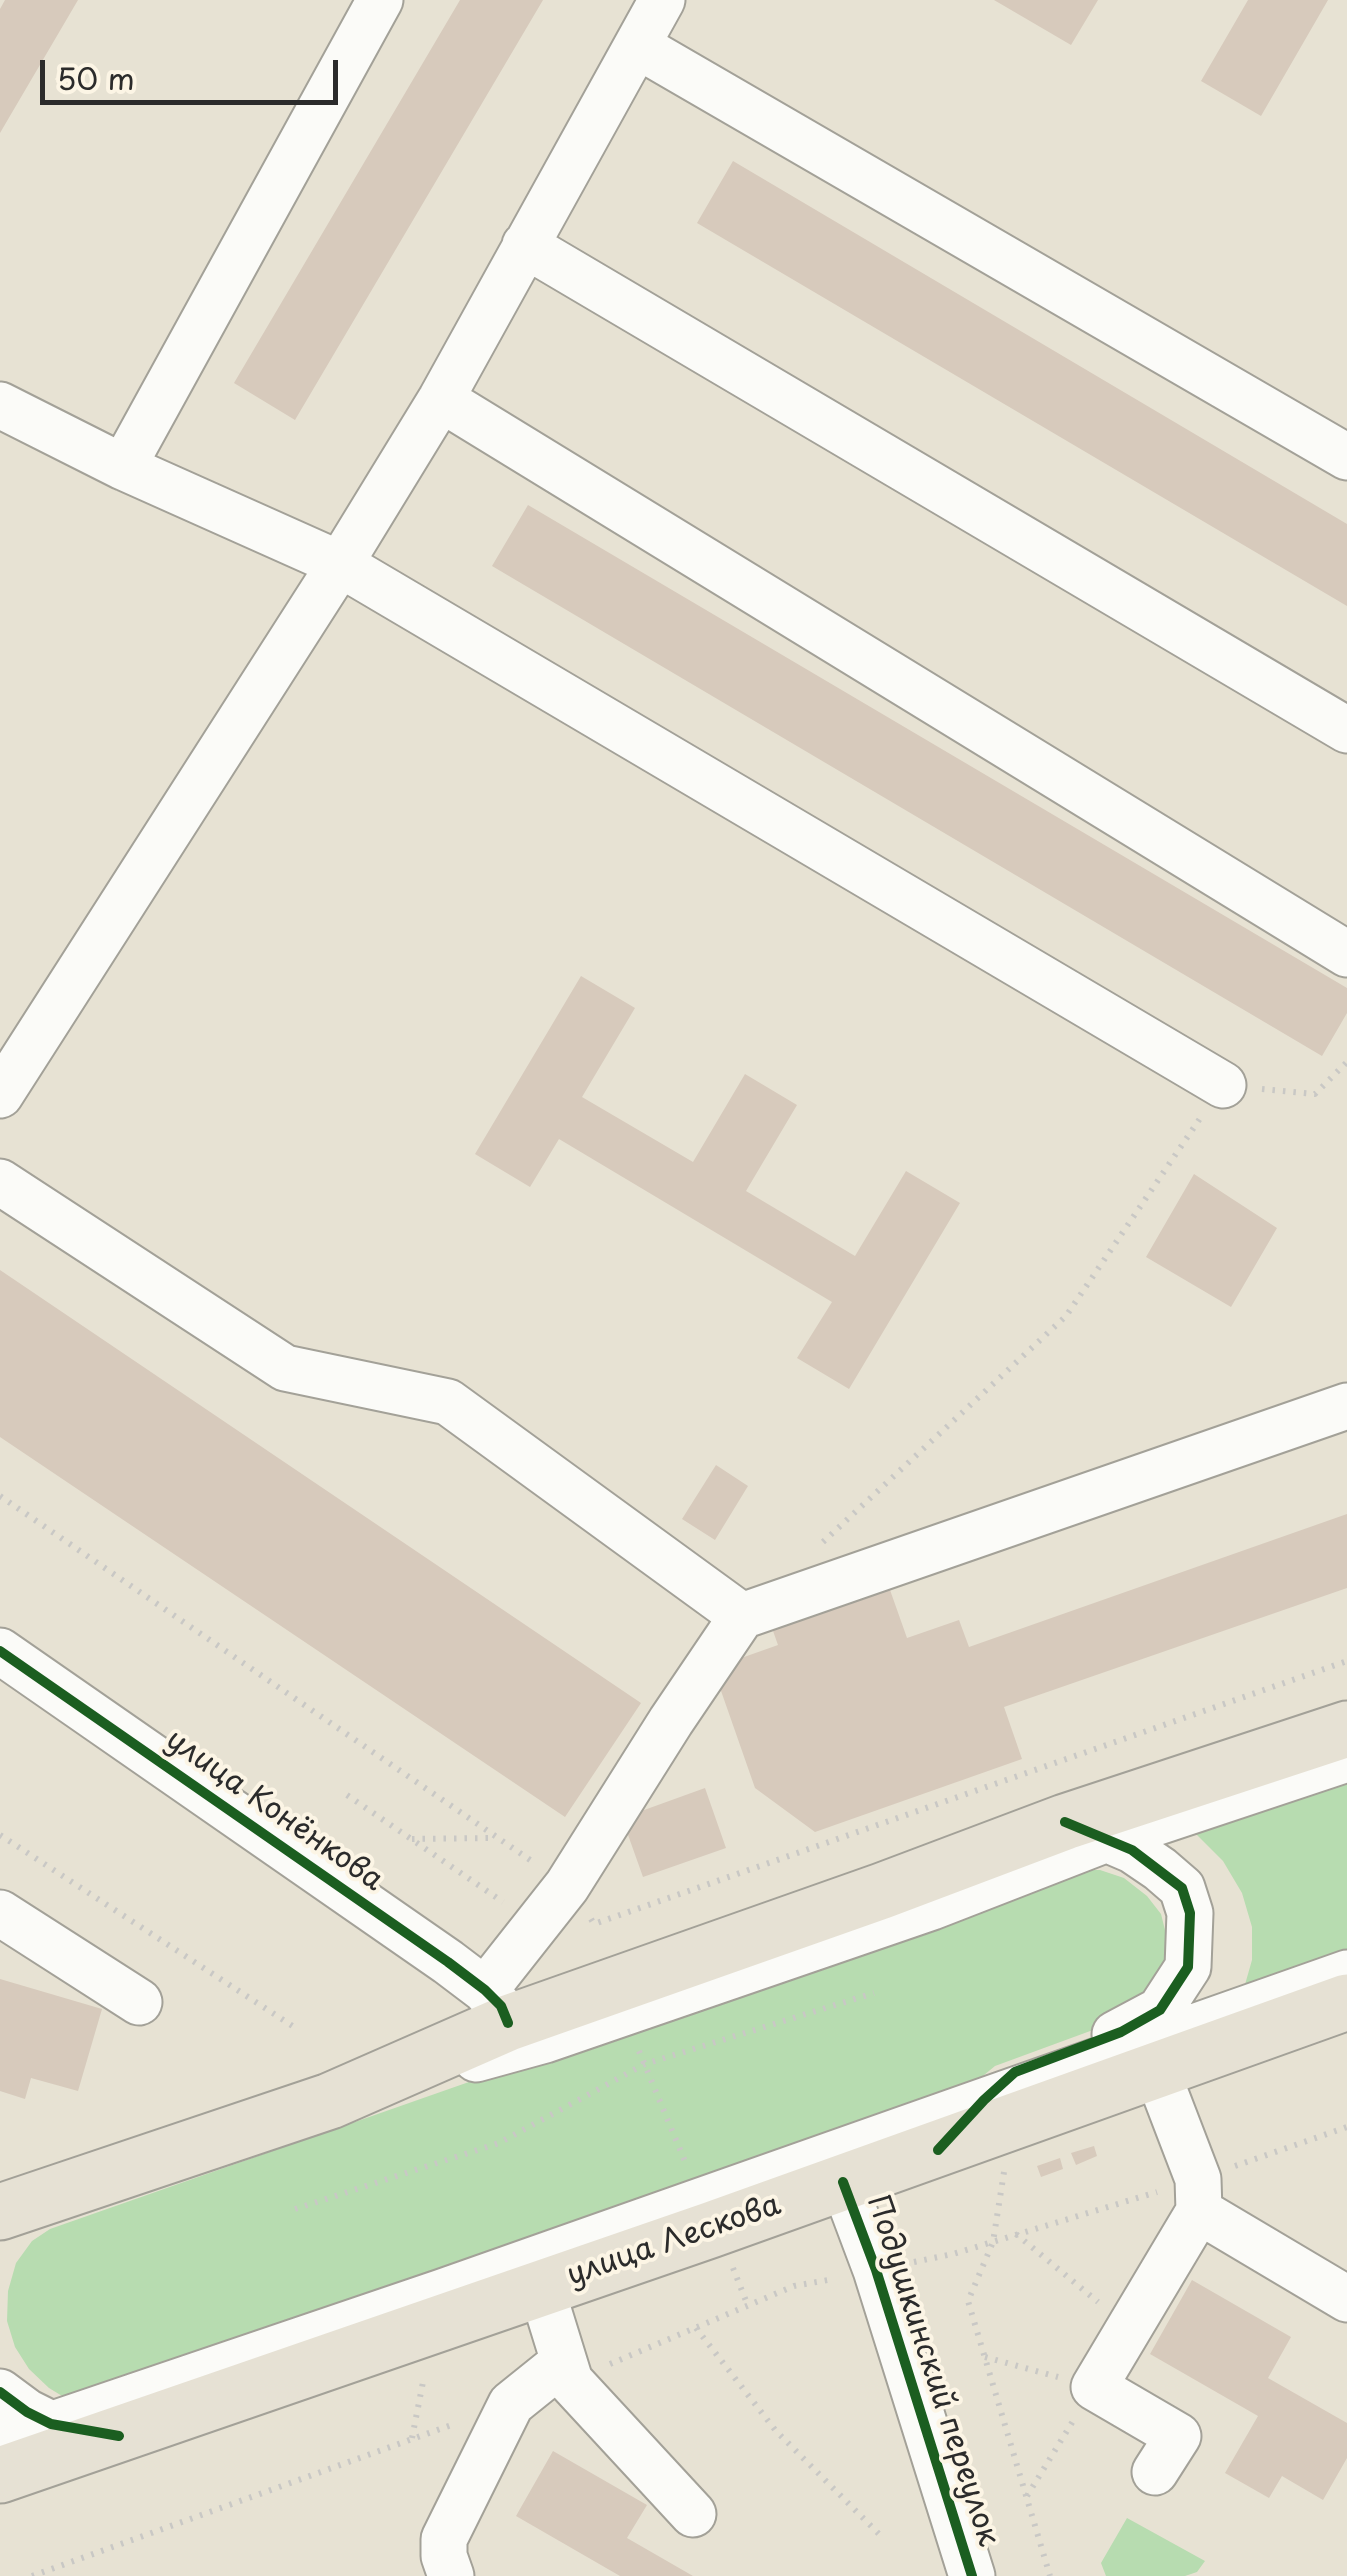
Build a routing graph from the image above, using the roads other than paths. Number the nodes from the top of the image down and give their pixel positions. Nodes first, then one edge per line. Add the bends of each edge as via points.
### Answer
1 (380, 0) edge
2 (662, 0) edge
3 (638, 46) junction
4 (525, 246) junction
5 (440, 400) junction
6 (0, 405) edge
7 (1347, 457) edge
8 (123, 466) junction
9 (340, 564) junction
10 (1347, 730) edge
11 (1347, 954) edge
12 (1223, 1086) road end
13 (0, 1095) edge
14 (0, 1182) edge
15 (1347, 1406) edge
16 (742, 1616) junction
17 (0, 1651) edge
18 (1347, 1729) edge
19 (1347, 1759) edge
20 (1086, 1831) junction
21 (0, 1913) edge
22 (1347, 1973) edge
23 (139, 2002) dead end
24 (1347, 2002) edge
25 (497, 2006) junction
26 (1158, 2072) junction
27 (984, 2100) junction
28 (330, 2102) junction
29 (938, 2150) junction
30 (843, 2182) junction
31 (1199, 2195) junction
32 (5, 2214) edge
33 (541, 2288) junction
34 (1347, 2299) edge
35 (566, 2372) junction
36 (0, 2392) edge
37 (51, 2424) junction
38 (119, 2436) junction
39 (0, 2442) edge
40 (1155, 2472) dead end
41 (0, 2475) edge
42 (693, 2514) dead end
43 (451, 2576) edge
44 (972, 2576) edge

1 - 8 street
2 - 3 street
3 - 4 street
3 - 7 street
4 - 5 street
4 - 10 street
5 - 9 street
5 - 11 street
6 - 8 street
8 - 9 street
9 - 12 street
9 - 13 street
14 - 16 street via 285,1368 448,1402
15 - 16 street
16 - 25 street
17 - 25 street, улица Конёнкова
18 - 20 main road
19 - 20 street
20 - 25 main road
20 - 27 street via 1132,1850 1182,1888 1190,1913 1188,1968 1160,2010 1015,2072
20 - 28 street via 932,1906 561,2034
21 - 23 street
22 - 27 street, улица Лескова
24 - 26 main road, улица Лескова
25 - 28 main road
26 - 29 main road, улица Лескова
26 - 31 street
27 - 29 street
27 - 37 street, улица Лескова
28 - 32 main road
29 - 30 main road, улица Лескова
30 - 33 main road, улица Лескова
30 - 44 street, Подушкинский переулок
31 - 34 street
31 - 40 street via 1094,2387 1178,2436
33 - 35 street
33 - 38 main road, улица Лескова
35 - 42 street
35 - 43 street via 512,2404 444,2539
36 - 37 street
37 - 38 street
37 - 39 street, улица Лескова
38 - 41 main road, улица Лескова

